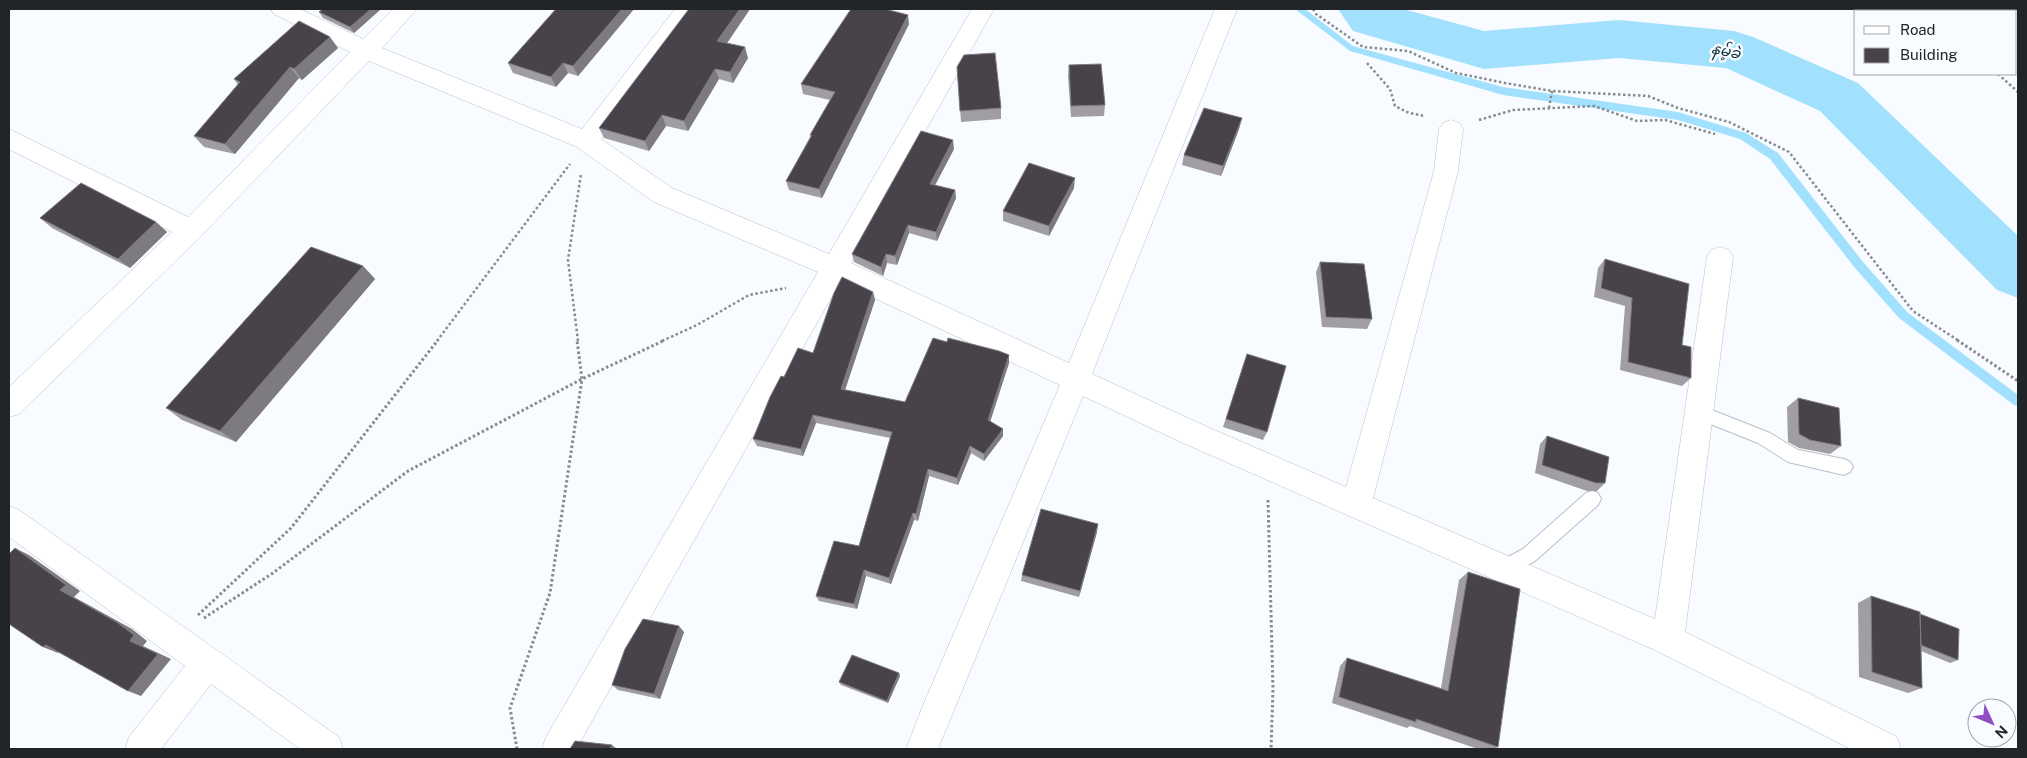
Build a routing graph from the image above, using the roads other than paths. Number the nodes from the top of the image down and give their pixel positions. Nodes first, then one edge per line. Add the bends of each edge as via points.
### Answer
1 (282, 9) edge
2 (406, 9) edge
3 (687, 9) edge
4 (983, 9) edge
5 (1226, 9) edge
6 (367, 51) junction
7 (1451, 129) road end
8 (9, 138) edge
9 (586, 141) junction
10 (191, 230) junction
11 (1720, 257) dead end
12 (831, 274) junction
13 (1076, 380) junction
14 (9, 405) edge
15 (1699, 412) junction
16 (1844, 467) dead end
17 (1592, 498) edge
18 (1356, 505) junction
19 (9, 520) edge
20 (1503, 569) junction
21 (1668, 640) junction
22 (208, 662) junction
23 (141, 749) edge
24 (327, 749) edge
25 (558, 749) edge
26 (922, 749) edge
27 (1886, 749) edge

1 - 6 street
2 - 6 street
3 - 9 street
4 - 12 street
5 - 13 street
6 - 9 street
6 - 10 street
7 - 18 street via 1446,171
8 - 10 street
9 - 12 street via 663,195
10 - 14 street
11 - 15 street
12 - 13 street
12 - 25 street
13 - 18 street
13 - 26 street
15 - 16 lane via 1764,438 1794,457
15 - 21 street
17 - 20 lane via 1529,555
18 - 20 street
19 - 22 street
20 - 21 street
21 - 27 street
22 - 23 street
22 - 24 street

